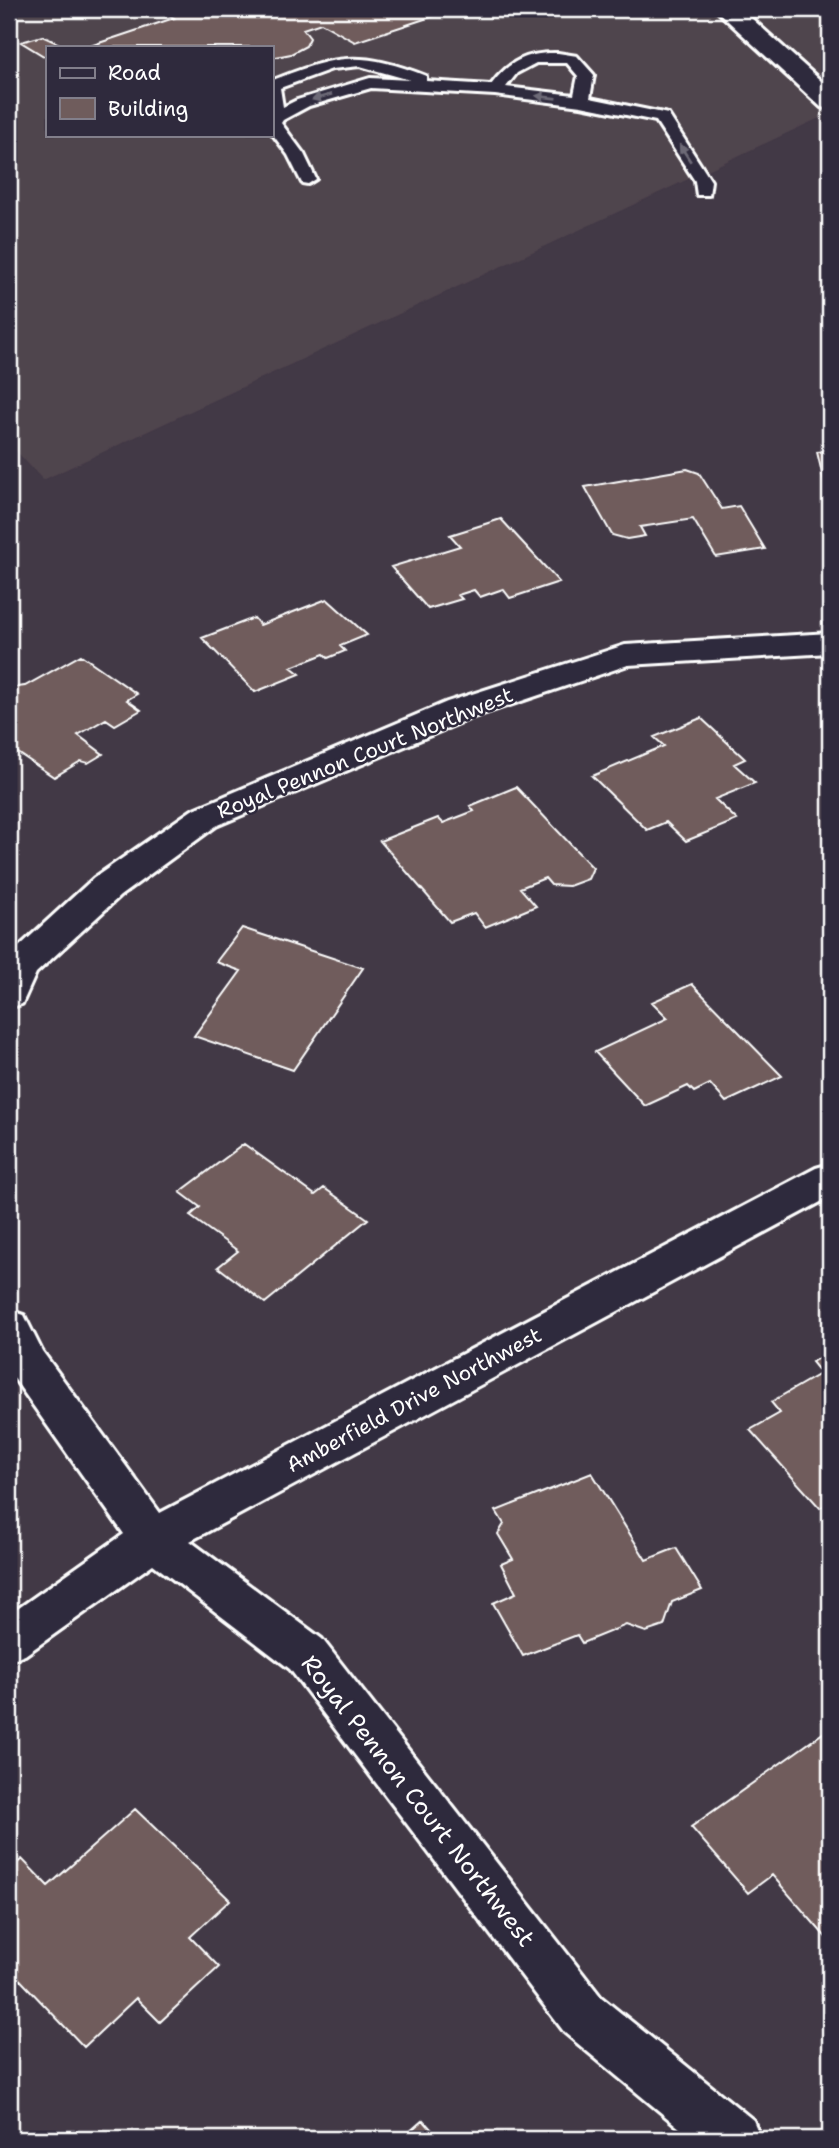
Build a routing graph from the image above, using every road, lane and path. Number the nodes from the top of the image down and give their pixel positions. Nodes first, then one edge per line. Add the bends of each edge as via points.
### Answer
1 (727, 9) edge
2 (273, 86) edge
3 (437, 86) junction
4 (495, 90) junction
5 (826, 91) edge
6 (273, 94) edge
7 (581, 101) junction
8 (276, 117) junction
9 (273, 122) edge
10 (273, 124) edge
11 (308, 179) dead end
12 (703, 191) dead end
13 (830, 643) edge
14 (9, 995) edge
15 (830, 1179) edge
16 (9, 1327) edge
17 (153, 1539) junction
18 (9, 1641) edge
19 (734, 2139) edge

1 - 5 street
2 - 3 lane via 336,61 362,61
3 - 4 lane
3 -> 8 lane via 370,83 303,103
7 -> 4 lane
4 - 7 lane via 512,67 539,57 572,59 586,75
6 - 8 lane
12 -> 7 lane via 704,181 662,117
8 - 9 lane
10 - 11 lane
13 - 14 street, Royal Pennon Court Northwest via 625,655 459,710 204,818 97,896 20,967
15 - 17 street, Amberfield Drive Northwest
16 - 17 street, Royal Pennon Court Northwest via 26,1362
17 - 18 street, Amberfield Drive Northwest
17 - 19 street, Royal Pennon Court Northwest via 306,1654 583,2015

